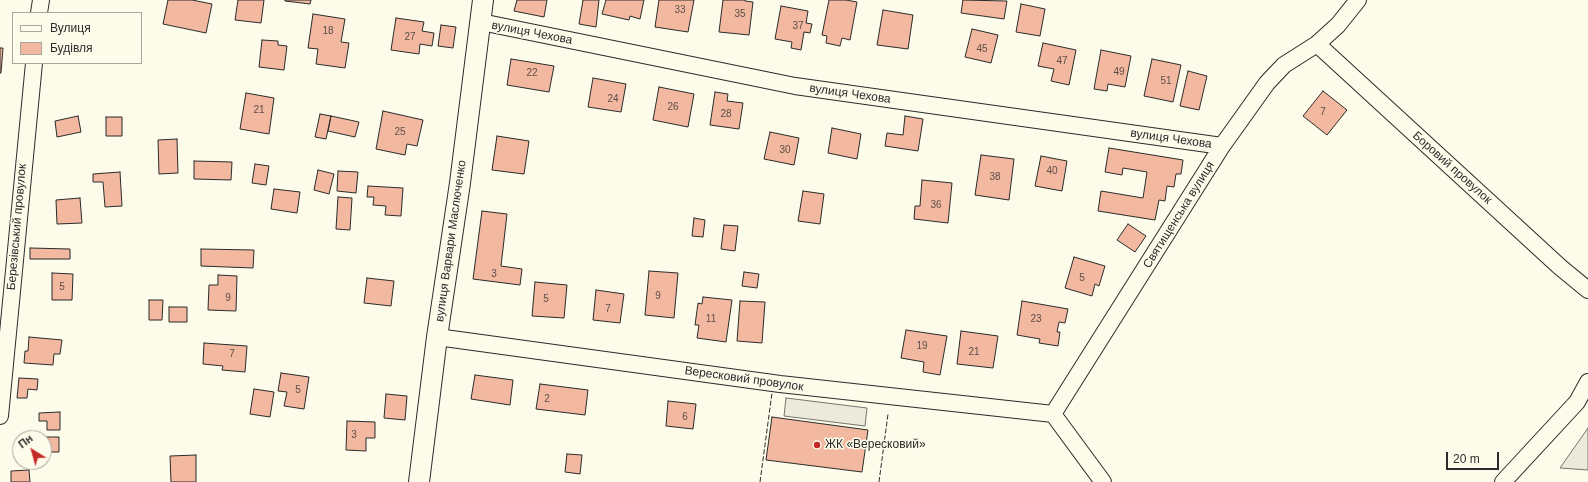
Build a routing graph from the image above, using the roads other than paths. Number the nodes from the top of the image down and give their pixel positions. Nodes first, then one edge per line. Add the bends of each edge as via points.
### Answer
1 (41, 0) edge
2 (483, 0) edge
3 (1358, 0) edge
4 (39, 12) edge
5 (481, 22) junction
6 (1317, 44) junction
7 (34, 64) edge
8 (1222, 146) junction
9 (1588, 290) edge
10 (437, 337) junction
11 (1588, 382) edge
12 (1053, 414) junction
13 (0, 416) edge
14 (419, 482) edge
15 (1102, 482) edge
16 (1502, 482) edge

1 - 4 street
2 - 5 street, вулиця Варвари Маслюченко
3 - 6 street, Святищенська вулиця via 1338,25
5 - 8 street, вулиця Чехова via 795,86
5 - 10 street, вулиця Варвари Маслюченко
6 - 8 street, Святищенська вулиця via 1284,65 1267,83
6 - 9 street, Боровий провулок
7 - 13 street, Березівський провулок
8 - 12 street, Святищенська вулиця
10 - 12 street, Вересковий провулок via 780,384
10 - 14 street, вулиця Варвари Маслюченко
11 - 16 street via 1577,402
12 - 15 street

